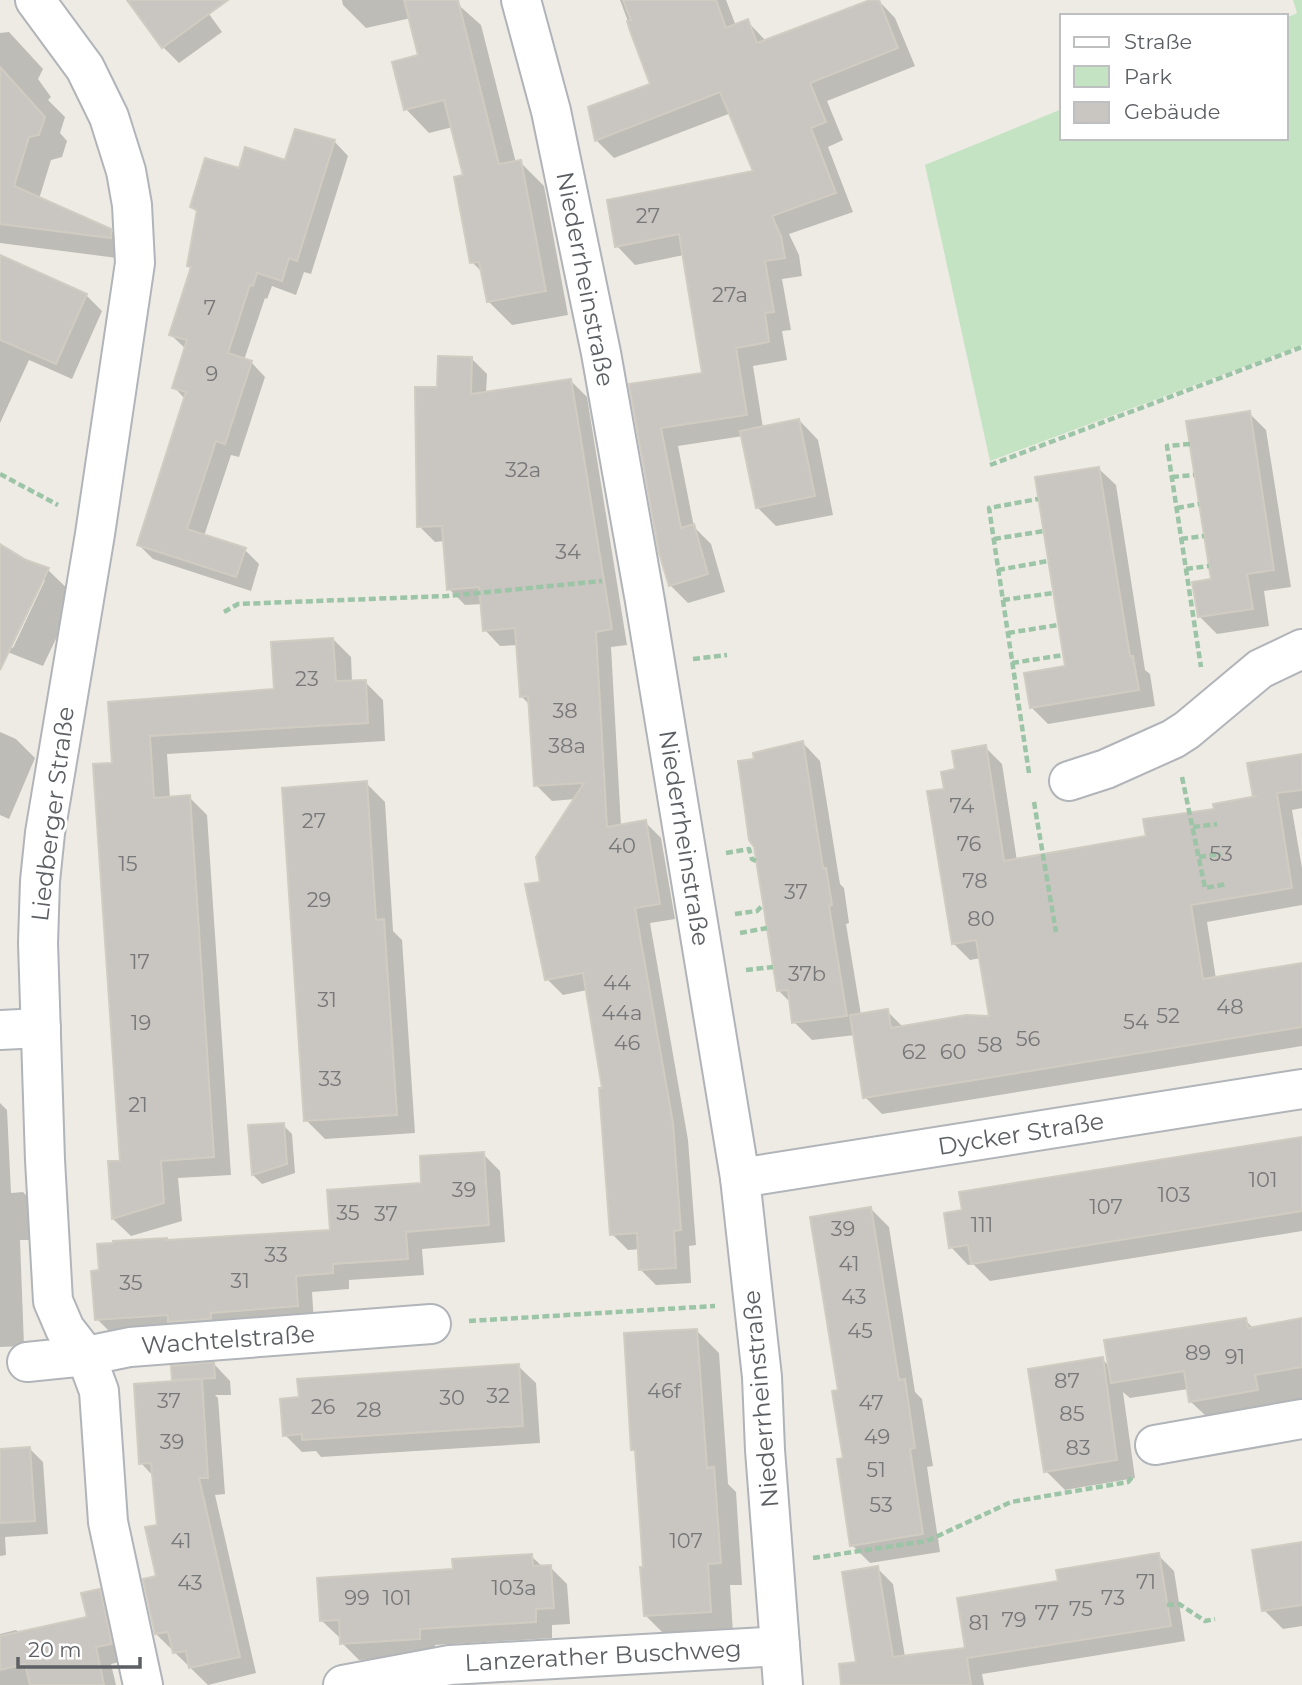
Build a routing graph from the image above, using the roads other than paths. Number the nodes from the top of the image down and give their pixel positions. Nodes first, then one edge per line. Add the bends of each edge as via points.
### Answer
1 (35, 0) edge
2 (521, 0) edge
3 (1302, 649) edge
4 (1069, 782) dead end
5 (41, 1028) junction
6 (0, 1030) edge
7 (1302, 1089) edge
8 (740, 1178) junction
9 (431, 1324) road end
10 (86, 1356) junction
11 (27, 1362) dead end
12 (1302, 1419) edge
13 (1155, 1445) road end
14 (780, 1646) junction
15 (143, 1685) edge
16 (343, 1685) edge
17 (783, 1685) edge

1 - 5 street, Liedberger Straße via 85,68 109,117 132,205 135,263 45,833 38,943
2 - 8 street, Niederrheinstraße via 551,111 590,300 641,575
3 - 4 street via 1260,669 1173,739
5 - 6 street
5 - 10 street, Liedberger Straße via 53,1301 65,1329
7 - 8 street, Dycker Straße
8 - 14 street, Niederrheinstraße via 762,1377
9 - 10 street, Wachtelstraße via 130,1347
10 - 11 street, Wachtelstraße
10 - 15 street, Liedberger Straße via 99,1391 108,1522
12 - 13 street
14 - 16 street, Lanzerather Buschweg via 450,1665
14 - 17 street, Niederrheinstraße

